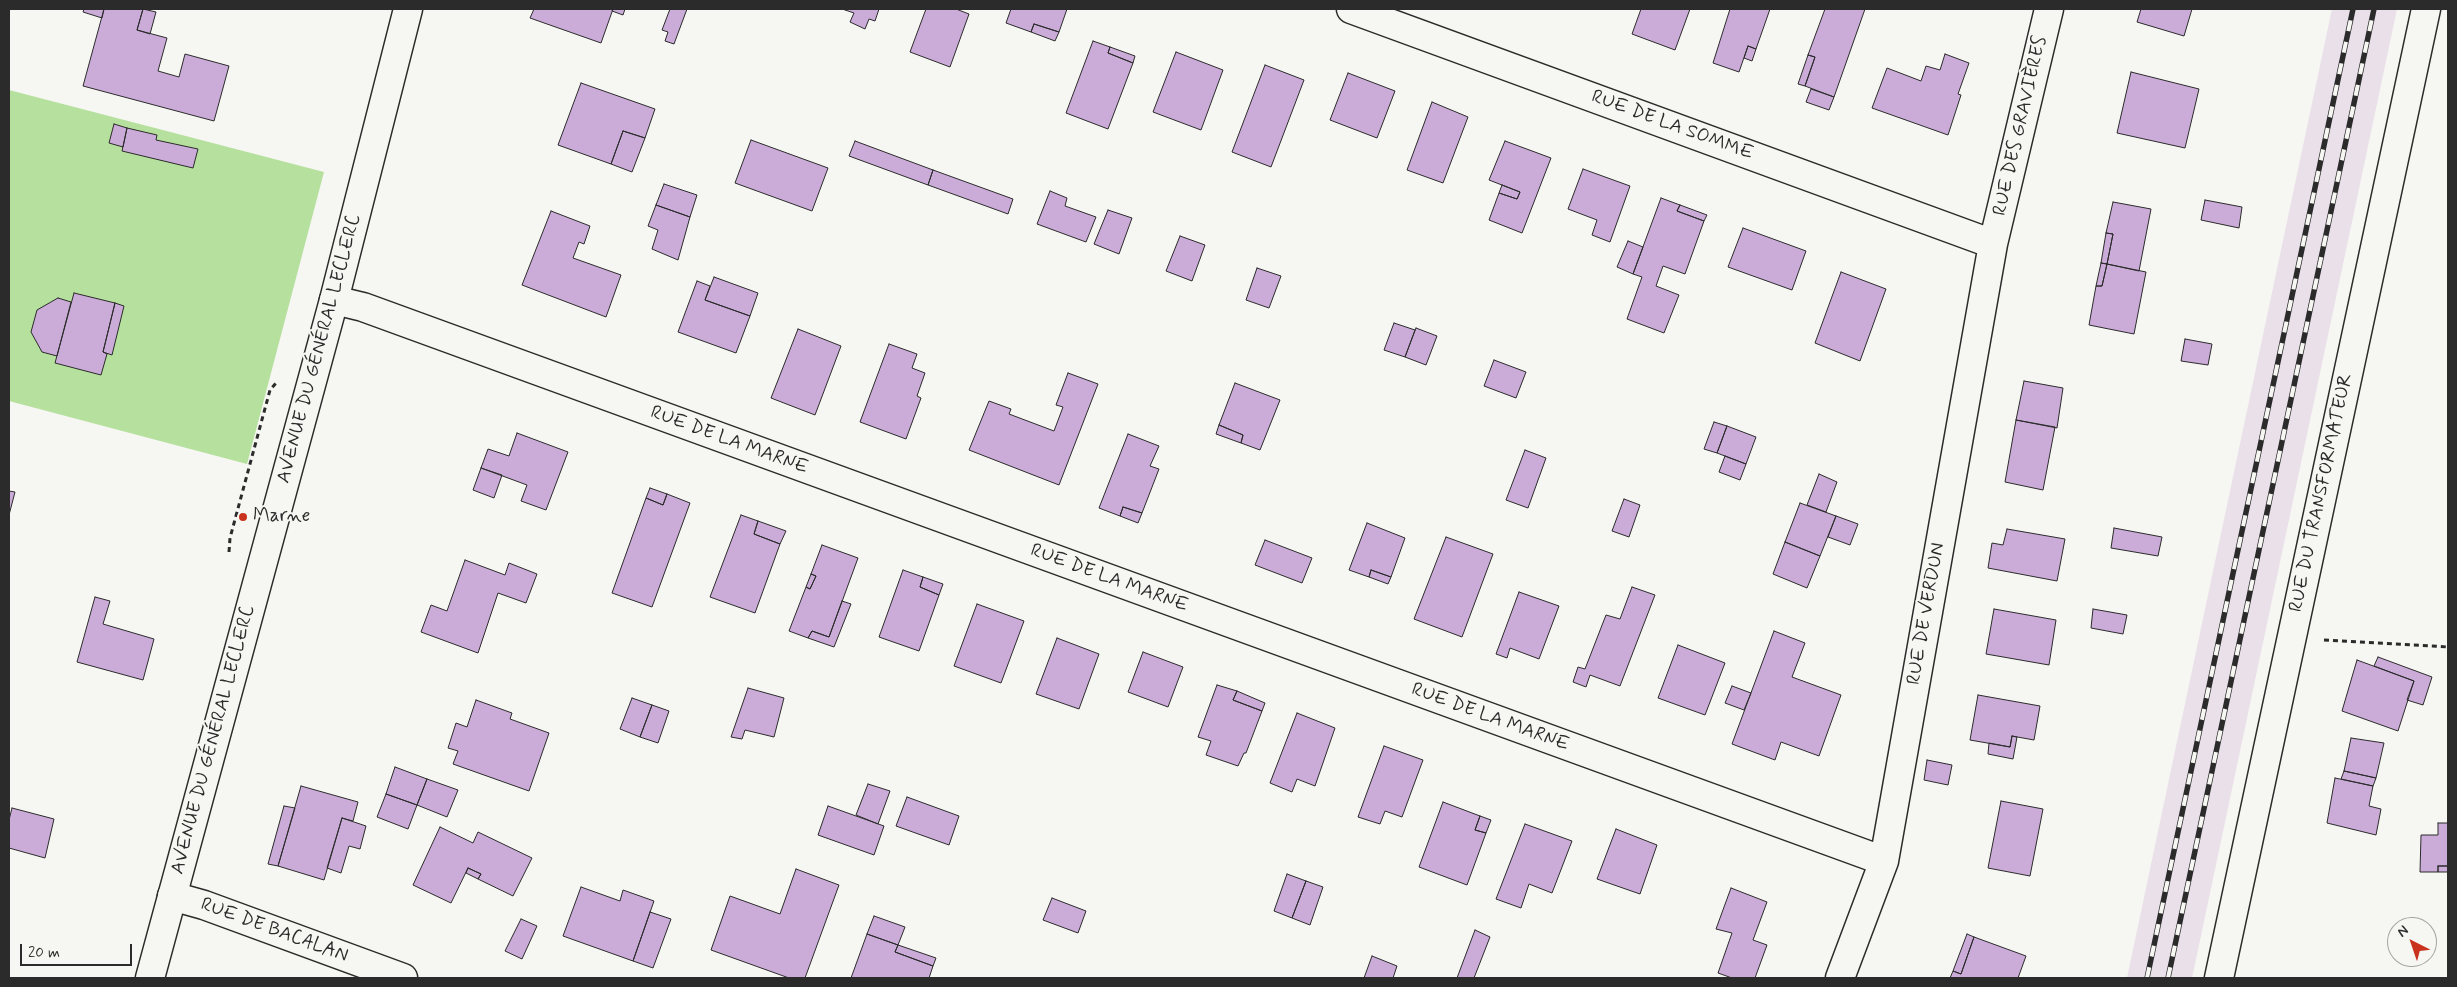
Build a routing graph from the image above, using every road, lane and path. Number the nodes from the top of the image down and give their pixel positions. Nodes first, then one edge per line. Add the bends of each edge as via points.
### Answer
1 (408, 9) edge
2 (1351, 9) edge
3 (2049, 9) edge
4 (2426, 9) edge
5 (1993, 244) junction
6 (334, 300) junction
7 (2293, 632) junction
8 (2448, 647) edge
9 (1884, 861) junction
10 (172, 896) junction
11 (150, 978) edge
12 (403, 978) edge
13 (1840, 978) edge
14 (2219, 978) edge

1 - 6 street, AVENUE DU GÉNÉRAL LECLERC
2 - 5 street, RUE DE LA SOMME
3 - 5 street, RUE DES GRAVIÈRES
4 - 7 street, RUE DU TRANSFORMATEUR
5 - 9 street, RUE DE VERDUN
6 - 9 street, RUE DE LA MARNE
6 - 10 street, AVENUE DU GÉNÉRAL LECLERC
7 - 8 path via 2327,640
7 - 14 street, RUE DU TRANSFORMATEUR
9 - 13 street, RUE DE VERDUN
10 - 11 street, AVENUE DU GÉNÉRAL LECLERC
10 - 12 street, RUE DE BACALAN

